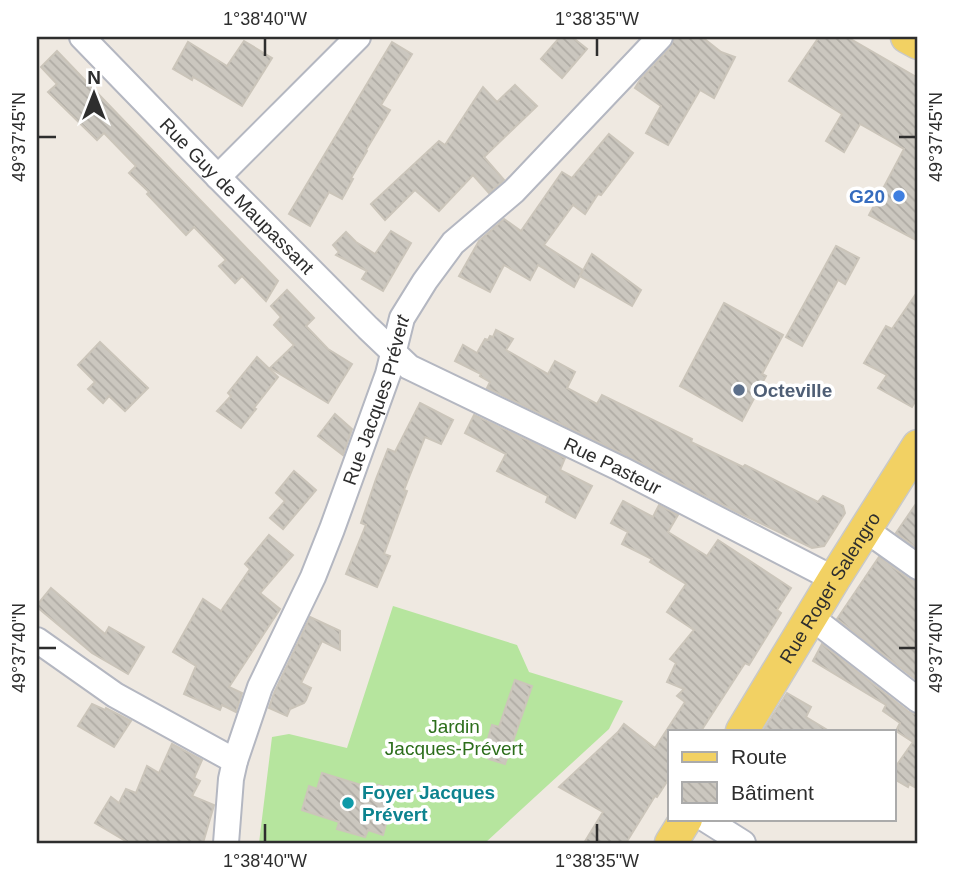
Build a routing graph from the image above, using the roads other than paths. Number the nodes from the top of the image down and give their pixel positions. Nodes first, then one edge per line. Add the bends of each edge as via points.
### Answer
1 (82, 37) edge
2 (358, 37) edge
3 (660, 37) edge
4 (907, 37) edge
5 (918, 43) edge
6 (218, 177) junction
7 (394, 352) junction
8 (918, 446) edge
9 (866, 530) junction
10 (918, 568) edge
11 (834, 579) junction
12 (811, 617) junction
13 (37, 640) edge
14 (918, 700) edge
15 (743, 730) edge
16 (235, 761) junction
17 (685, 820) edge
18 (707, 820) edge
19 (226, 843) edge
20 (671, 843) edge
21 (743, 843) edge

1 - 6 street, Rue Guy de Maupassant
2 - 6 street
3 - 7 street, Rue Jacques Prévert via 514,191 453,243 402,318
4 - 5 main road
6 - 7 street, Rue Guy de Maupassant
7 - 11 street, Rue Pasteur via 409,367
7 - 16 street, Rue Jacques Prévert via 327,541 260,687
8 - 9 main road, Rue Roger Salengro
9 - 10 street
9 - 11 main road, Rue Roger Salengro
11 - 12 main road, Rue Roger Salengro
12 - 14 street
12 - 15 main road, Rue Roger Salengro
13 - 16 street via 115,695
16 - 19 street, Rue Jacques Prévert
17 - 20 main road
18 - 21 street

